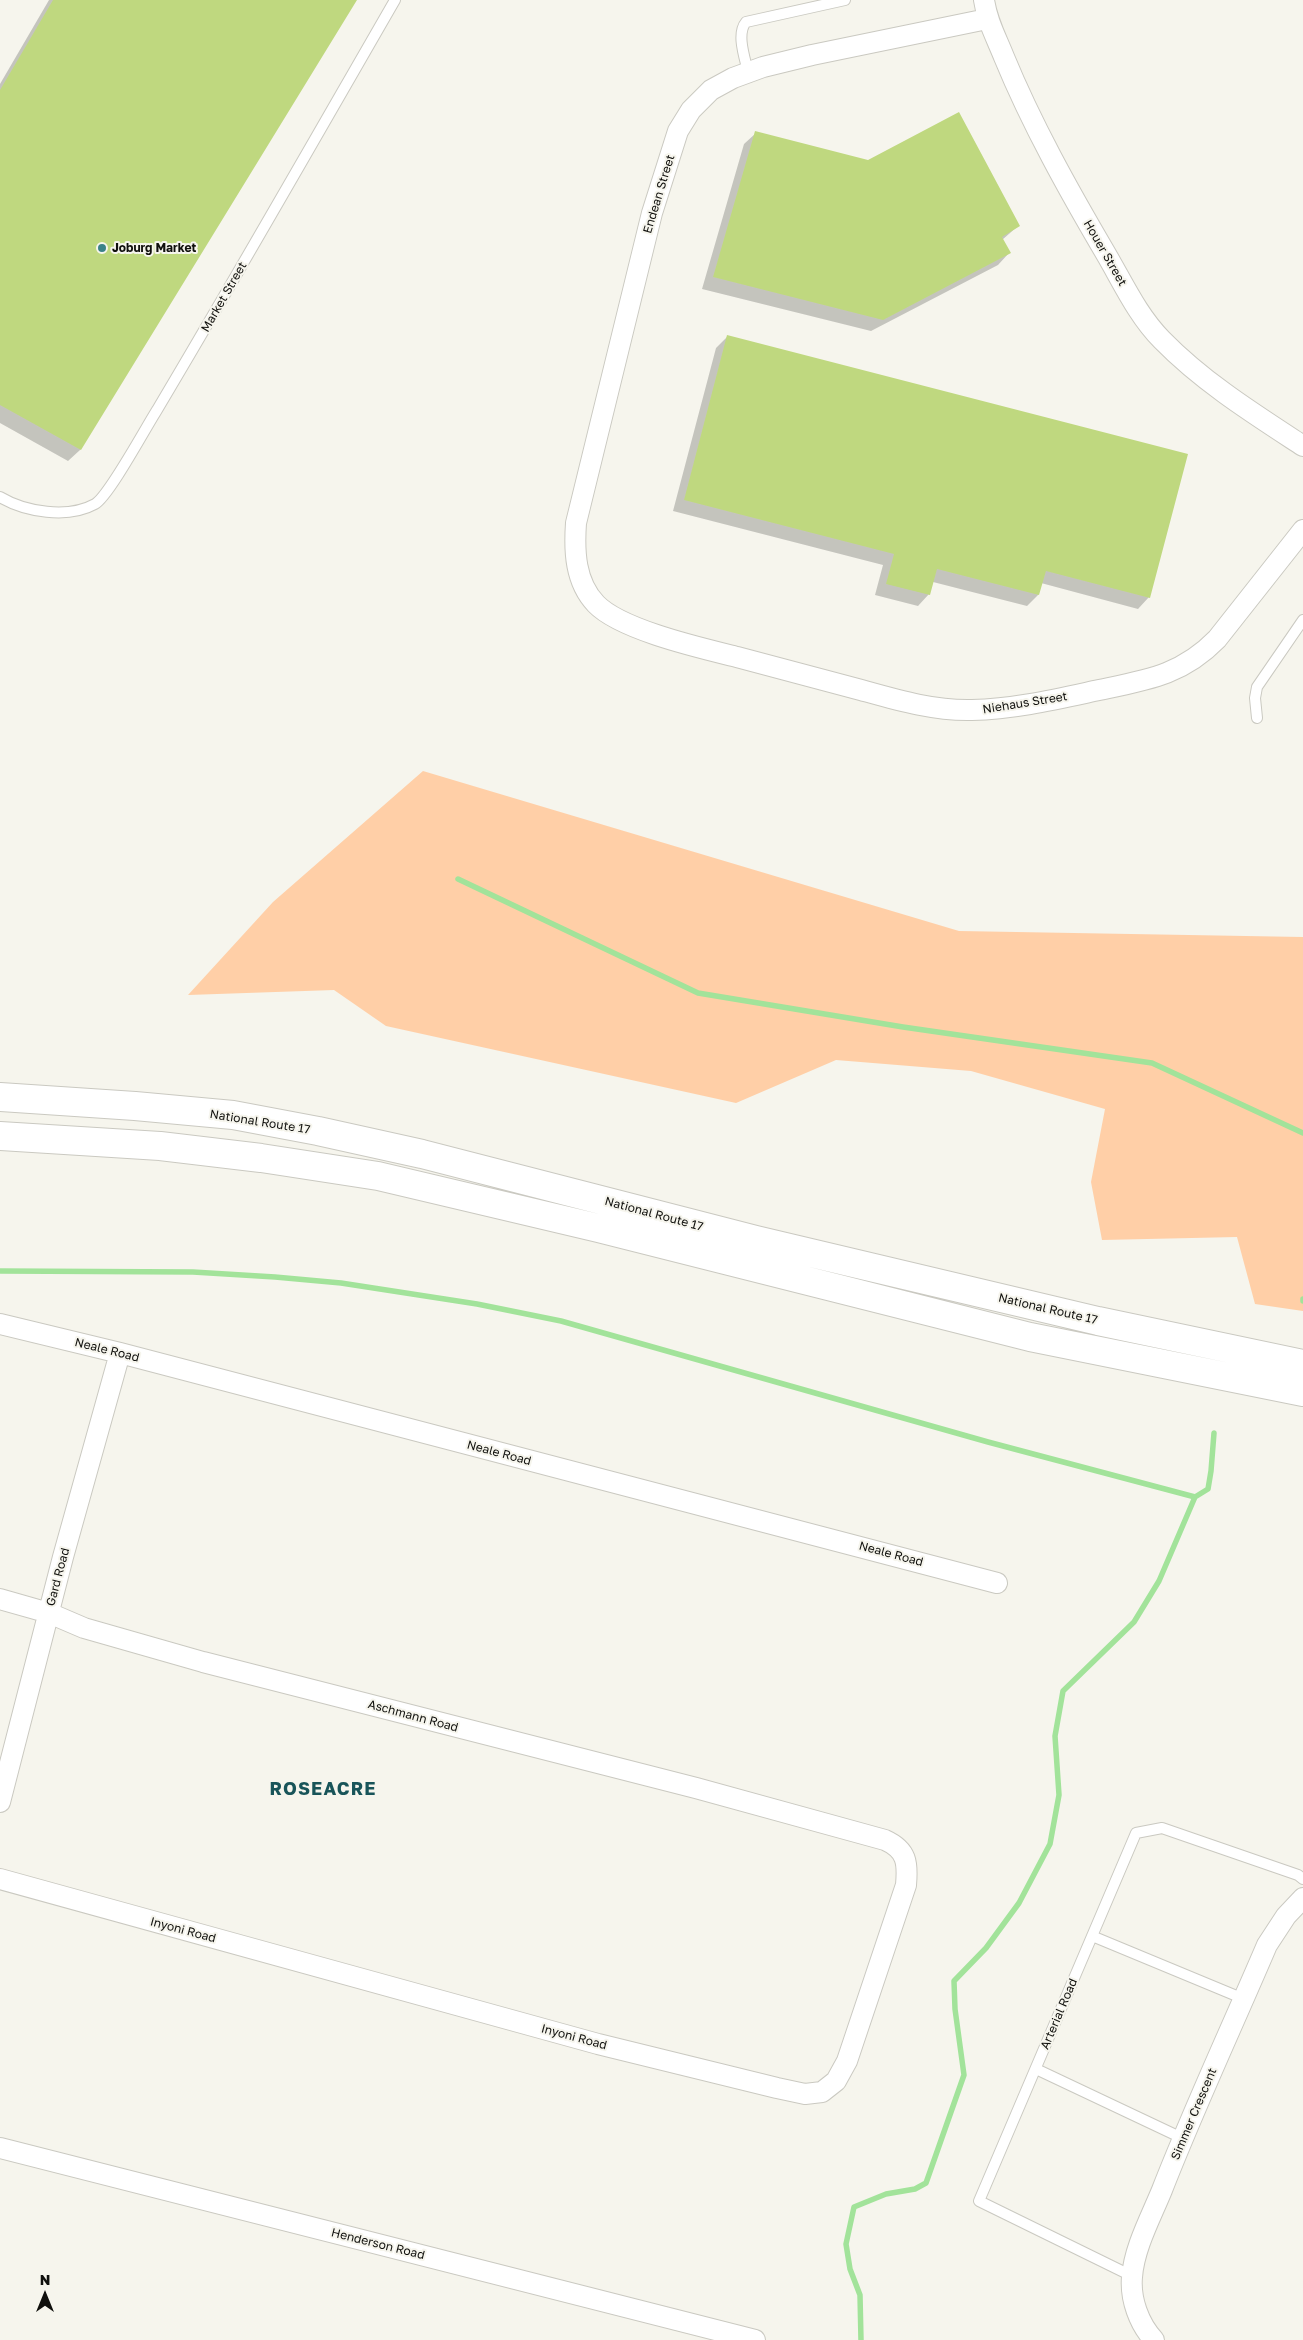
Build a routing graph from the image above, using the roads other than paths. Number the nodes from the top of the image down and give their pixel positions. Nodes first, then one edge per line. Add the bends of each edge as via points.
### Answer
1 (395, 0) edge
2 (845, 0) edge
3 (986, 9) edge
4 (748, 72) junction
5 (1303, 446) edge
6 (0, 497) edge
7 (1301, 537) edge
8 (585, 588) joint
9 (1303, 620) edge
10 (1257, 718) dead end
11 (0, 1080) edge
12 (0, 1097) edge
13 (233, 1115) junction
14 (0, 1136) edge
15 (81, 1139) junction
16 (0, 1148) edge
17 (0, 1324) edge
18 (120, 1353) junction
19 (1303, 1364) edge
20 (1303, 1392) edge
21 (997, 1583) dead end
22 (0, 1599) edge
23 (49, 1613) junction
24 (0, 1802) edge
25 (828, 1823) joint
26 (1301, 1874) edge
27 (0, 1879) edge
28 (1303, 1898) edge
29 (1092, 1936) junction
30 (1244, 1999) junction
31 (1036, 2069) junction
32 (1182, 2138) junction
33 (0, 2148) edge
34 (1132, 2276) junction
35 (755, 2340) edge
36 (1154, 2340) edge

1 - 6 lane, Market Street via 203,334 118,476 97,503 81,510 58,512 33,509
2 - 4 lane via 746,22 742,38
3 - 4 street, Endean Street
3 - 5 street, Houer Street via 1013,79 1040,134 1148,323 1168,345 1234,400
4 - 8 street, Endean Street via 711,90 698,103 678,131 672,149 629,301 576,523 574,548 577,569
7 - 8 street, Niehaus Street via 1217,639 1187,665 1127,684 999,709 918,706 716,652 648,632 616,618 596,605
9 - 10 lane via 1257,687 1254,698
11 - 13 highway via 77,1085 163,1096
12 - 13 highway, National Route 17
13 - 19 highway, National Route 17 via 422,1154 756,1240 1098,1321
14 - 15 highway
15 - 16 highway
15 - 20 highway via 261,1158 378,1176 1030,1337
17 - 18 street, Neale Road
18 - 21 street, Neale Road
18 - 23 street, Gard Road
22 - 23 street, Aschmann Road
23 - 24 street, Gard Road
23 - 25 street, Aschmann Road via 84,1628 203,1662
25 - 27 street, Inyoni Road via 896,1845 905,1858 907,1870 906,1885 847,2061 836,2080 822,2092 814,2094 598,2044
26 - 29 lane, Arterial Road via 1162,1828 1136,1833
28 - 30 street, Simmer Crescent via 1278,1927
29 - 30 lane
29 - 31 lane, Arterial Road
30 - 32 street, Simmer Crescent
31 - 32 lane
31 - 34 lane, Arterial Road via 979,2201
32 - 34 street, Simmer Crescent via 1144,2235
33 - 35 street, Henderson Road
34 - 36 street, Simmer Crescent via 1139,2316

